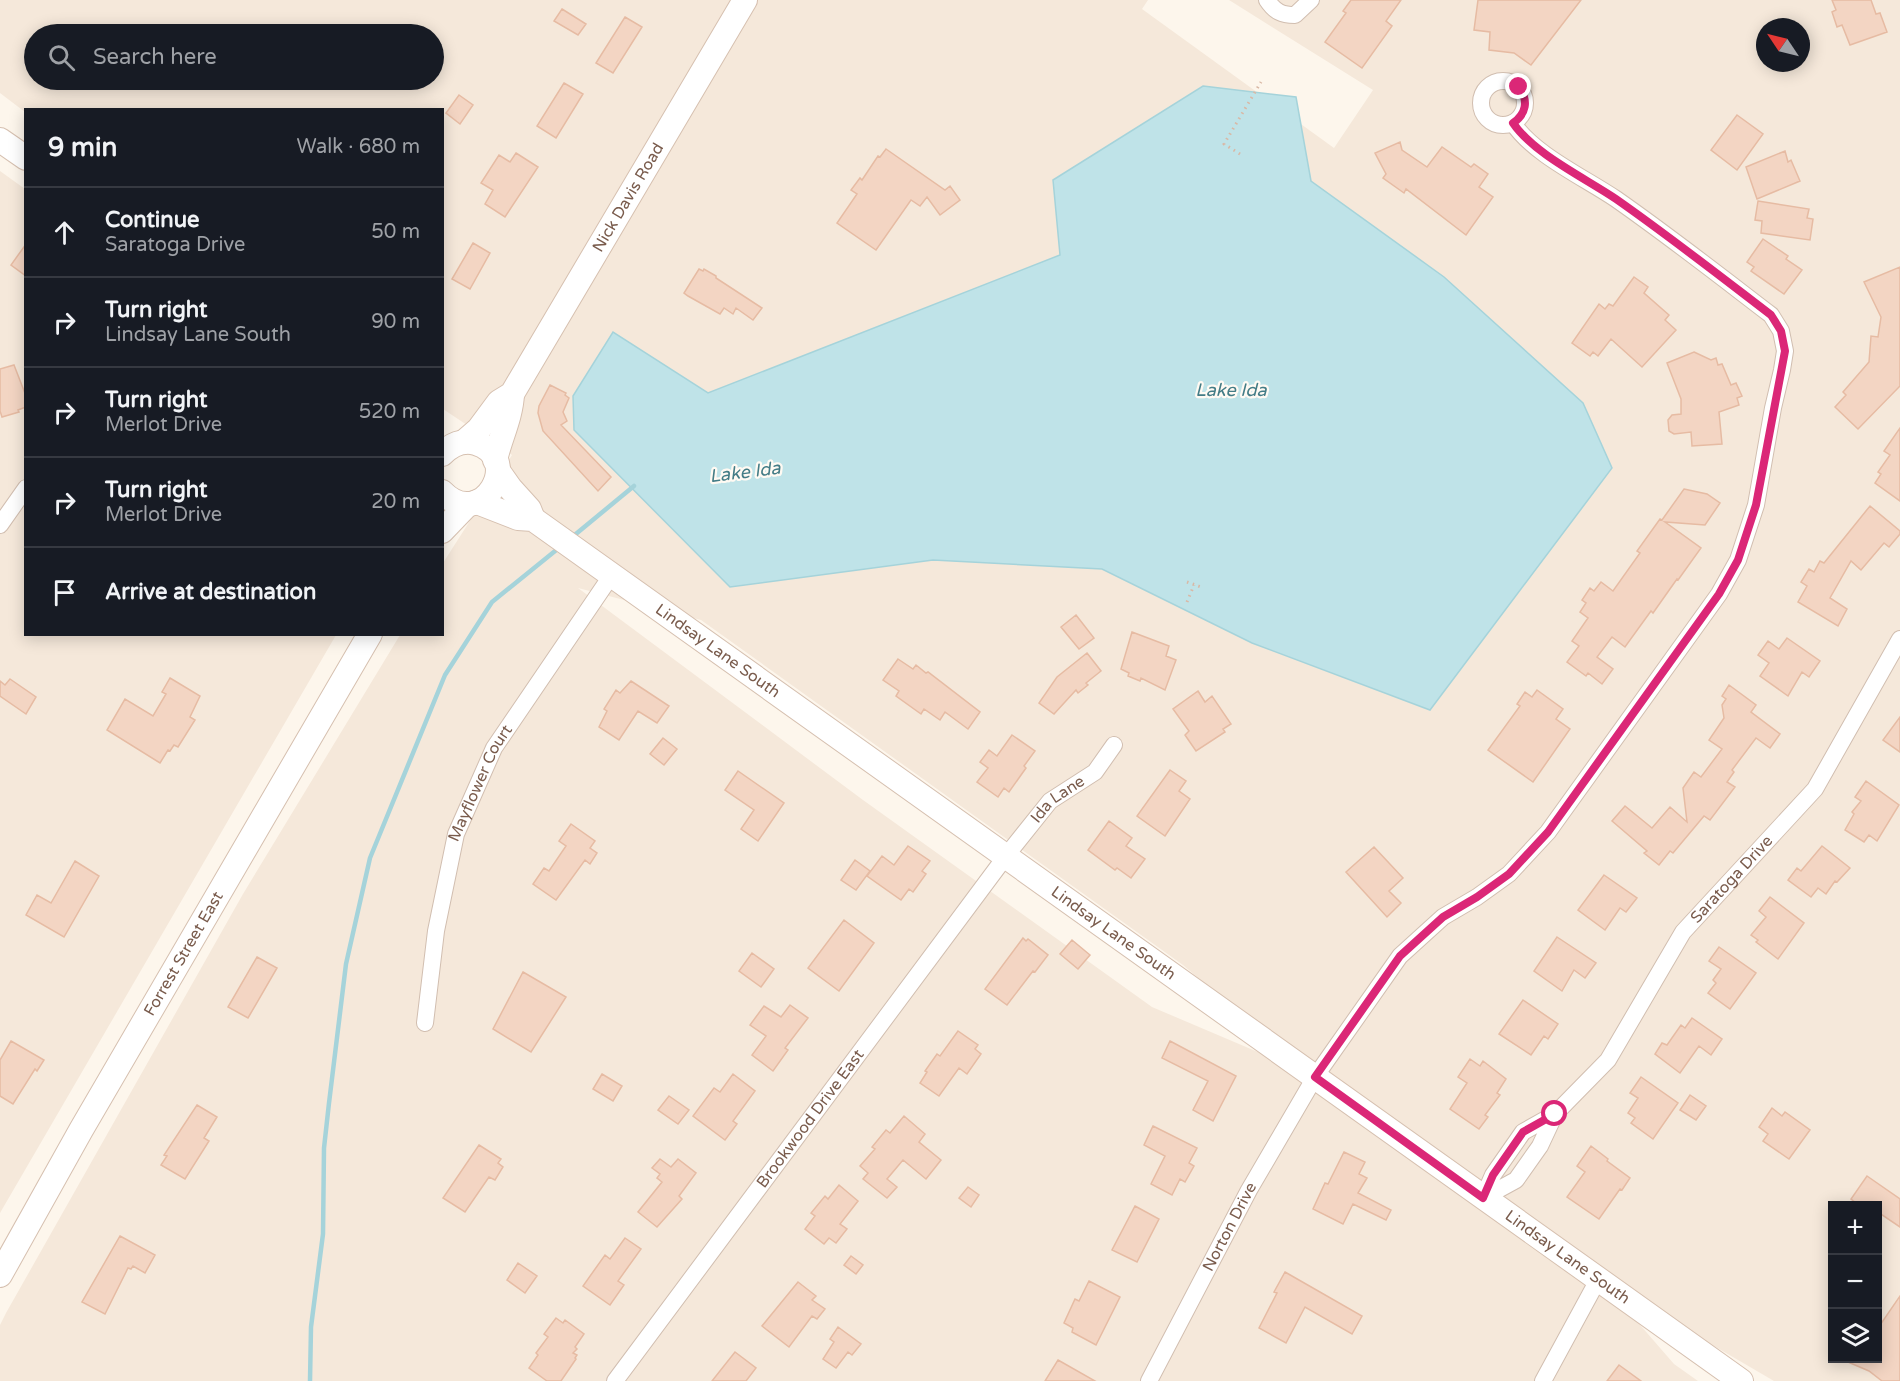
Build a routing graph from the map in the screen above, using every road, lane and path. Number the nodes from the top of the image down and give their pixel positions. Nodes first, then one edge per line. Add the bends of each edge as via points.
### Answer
1 (745, 0) edge
2 (1268, 0) edge
3 (1311, 0) edge
4 (1261, 82) dead end
5 (1513, 123) dead end
6 (0, 140) edge
7 (1240, 154) dead end
8 (24, 157) edge
9 (512, 394) junction
10 (451, 444) edge
11 (497, 465) junction
12 (24, 491) edge
13 (444, 494) edge
14 (473, 503) junction
15 (533, 519) junction
16 (0, 525) edge
17 (444, 529) edge
18 (611, 576) junction
19 (1187, 582) dead end
20 (1194, 585) junction
21 (1201, 587) dead end
22 (1187, 602) dead end
23 (369, 636) edge
24 (1900, 639) edge
25 (1114, 745) dead end
26 (1006, 856) junction
27 (424, 1023) dead end
28 (1315, 1077) junction
29 (1483, 1198) junction
30 (0, 1275) edge
31 (1599, 1278) junction
32 (615, 1381) edge
33 (1149, 1381) edge
34 (1543, 1381) edge
35 (1741, 1381) edge

1 - 9 street, Nick Davis Road
2 - 3 street via 1283,15 1295,15
4 - 7 path via 1224,144
5 - 28 street, Norton Drive via 1521,135 1771,315 1781,331 1785,351 1756,505 1738,560 1719,594 1548,832 1509,874 1443,917 1400,956
6 - 8 street
9 - 10 street, Nick Davis Road via 499,402 479,429
9 - 11 street, Nick Davis Road
10 - 11 street via 481,445
11 - 14 street, Nick Davis Road via 497,481 492,491
11 - 15 street
12 - 16 street
13 - 14 street, Lindsay Lane South via 449,499
14 - 15 street, Lindsay Lane South
14 - 17 street, Nick Davis Road
15 - 18 street, Lindsay Lane South
18 - 26 street, Lindsay Lane South
18 - 27 street, Mayflower Court via 494,748 456,834 436,931
19 - 20 path
20 - 21 path
20 - 22 path
23 - 30 street, Forrest Street East
24 - 29 street, Saratoga Drive via 1815,789 1683,932 1608,1060 1555,1114 1523,1132 1493,1175
25 - 26 street, Ida Lane via 1095,772 1050,801
26 - 28 street, Lindsay Lane South
26 - 32 street, Brookwood Drive East
28 - 29 street, Lindsay Lane South
28 - 33 street, Norton Drive via 1249,1190
29 - 31 street, Lindsay Lane South
31 - 34 street
31 - 35 street, Lindsay Lane South

